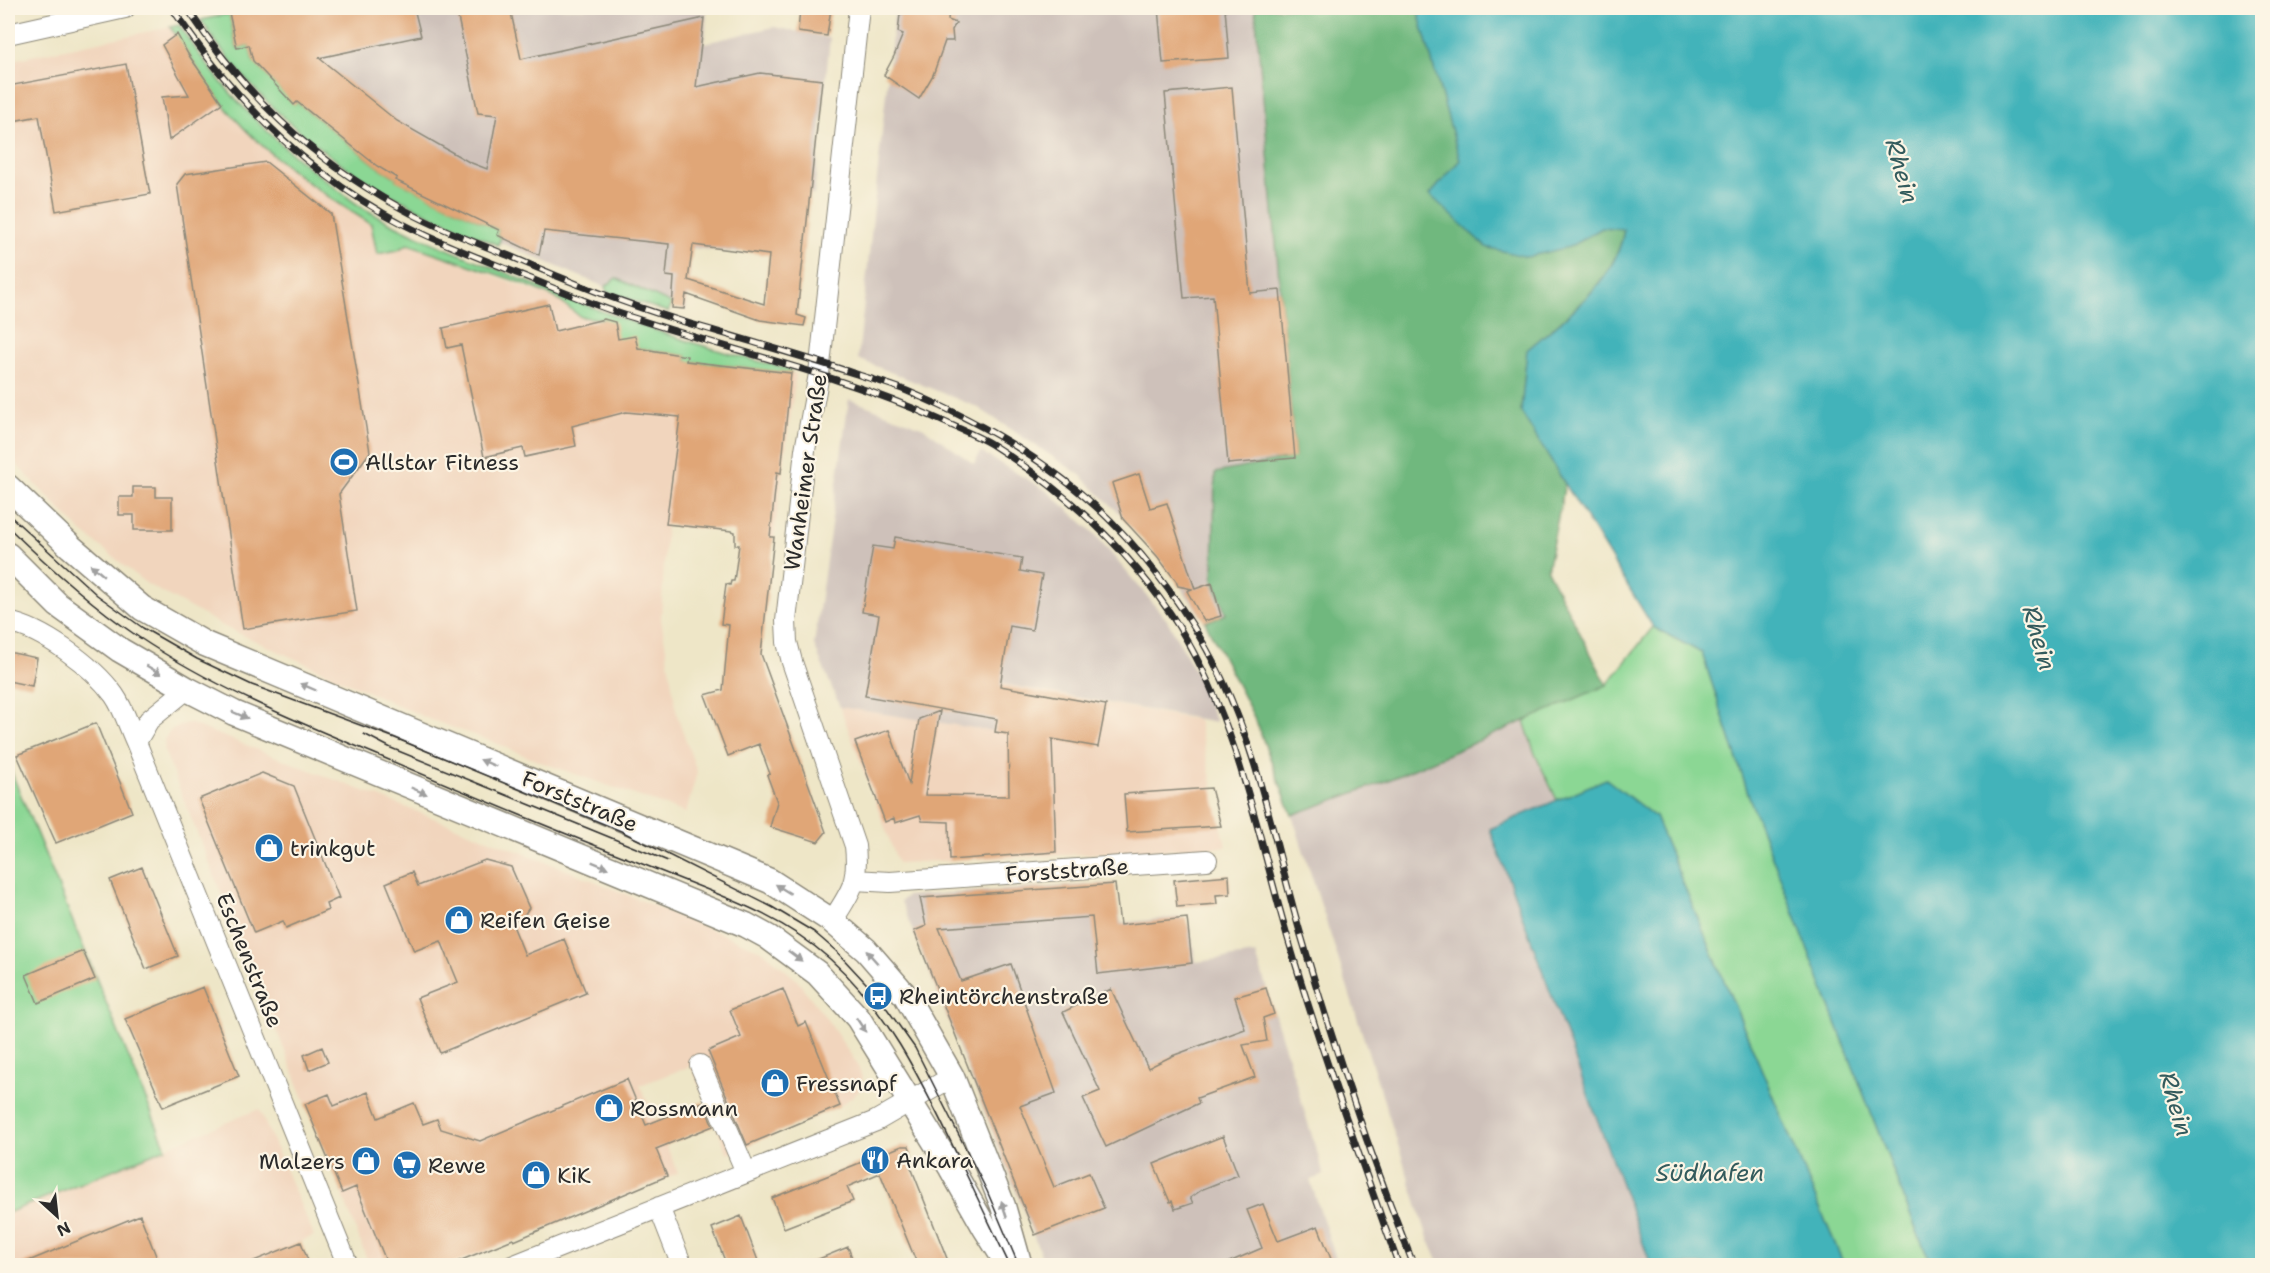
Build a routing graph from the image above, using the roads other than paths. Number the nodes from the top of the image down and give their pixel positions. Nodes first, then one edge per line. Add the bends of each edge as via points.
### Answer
1 (125, 8) edge
2 (859, 8) edge
3 (8, 34) edge
4 (8, 487) edge
5 (8, 555) edge
6 (8, 622) edge
7 (187, 689) junction
8 (136, 742) junction
9 (1207, 860) dead end
10 (854, 880) junction
11 (832, 921) junction
12 (700, 1065) dead end
13 (952, 1077) junction
14 (909, 1101) junction
15 (746, 1172) junction
16 (659, 1207) junction
17 (348, 1266) edge
18 (512, 1266) edge
19 (682, 1266) edge
20 (1009, 1266) edge
21 (1020, 1266) edge

1 - 3 street
2 - 10 street, Wanheimer Straße via 820,368 805,450 786,621 792,662 855,846 858,868
11 -> 4 street, Forststraße via 770,881 205,644 142,608 71,548
5 -> 7 street via 58,605 120,650
6 - 8 street via 40,633 97,674 116,697
7 - 8 street via 149,720
7 -> 14 street via 234,713 768,937 817,973 858,1018
8 - 17 street, Eschenstraße
9 - 10 street, Forststraße via 890,882
10 - 11 street, Wanheimer Straße
13 -> 11 street, Forststraße via 906,996 866,950
12 - 15 street
13 - 14 street
21 -> 13 street via 1003,1206
14 - 15 street via 876,1121
14 - 20 street
15 - 16 street
16 - 18 street
16 - 19 street

